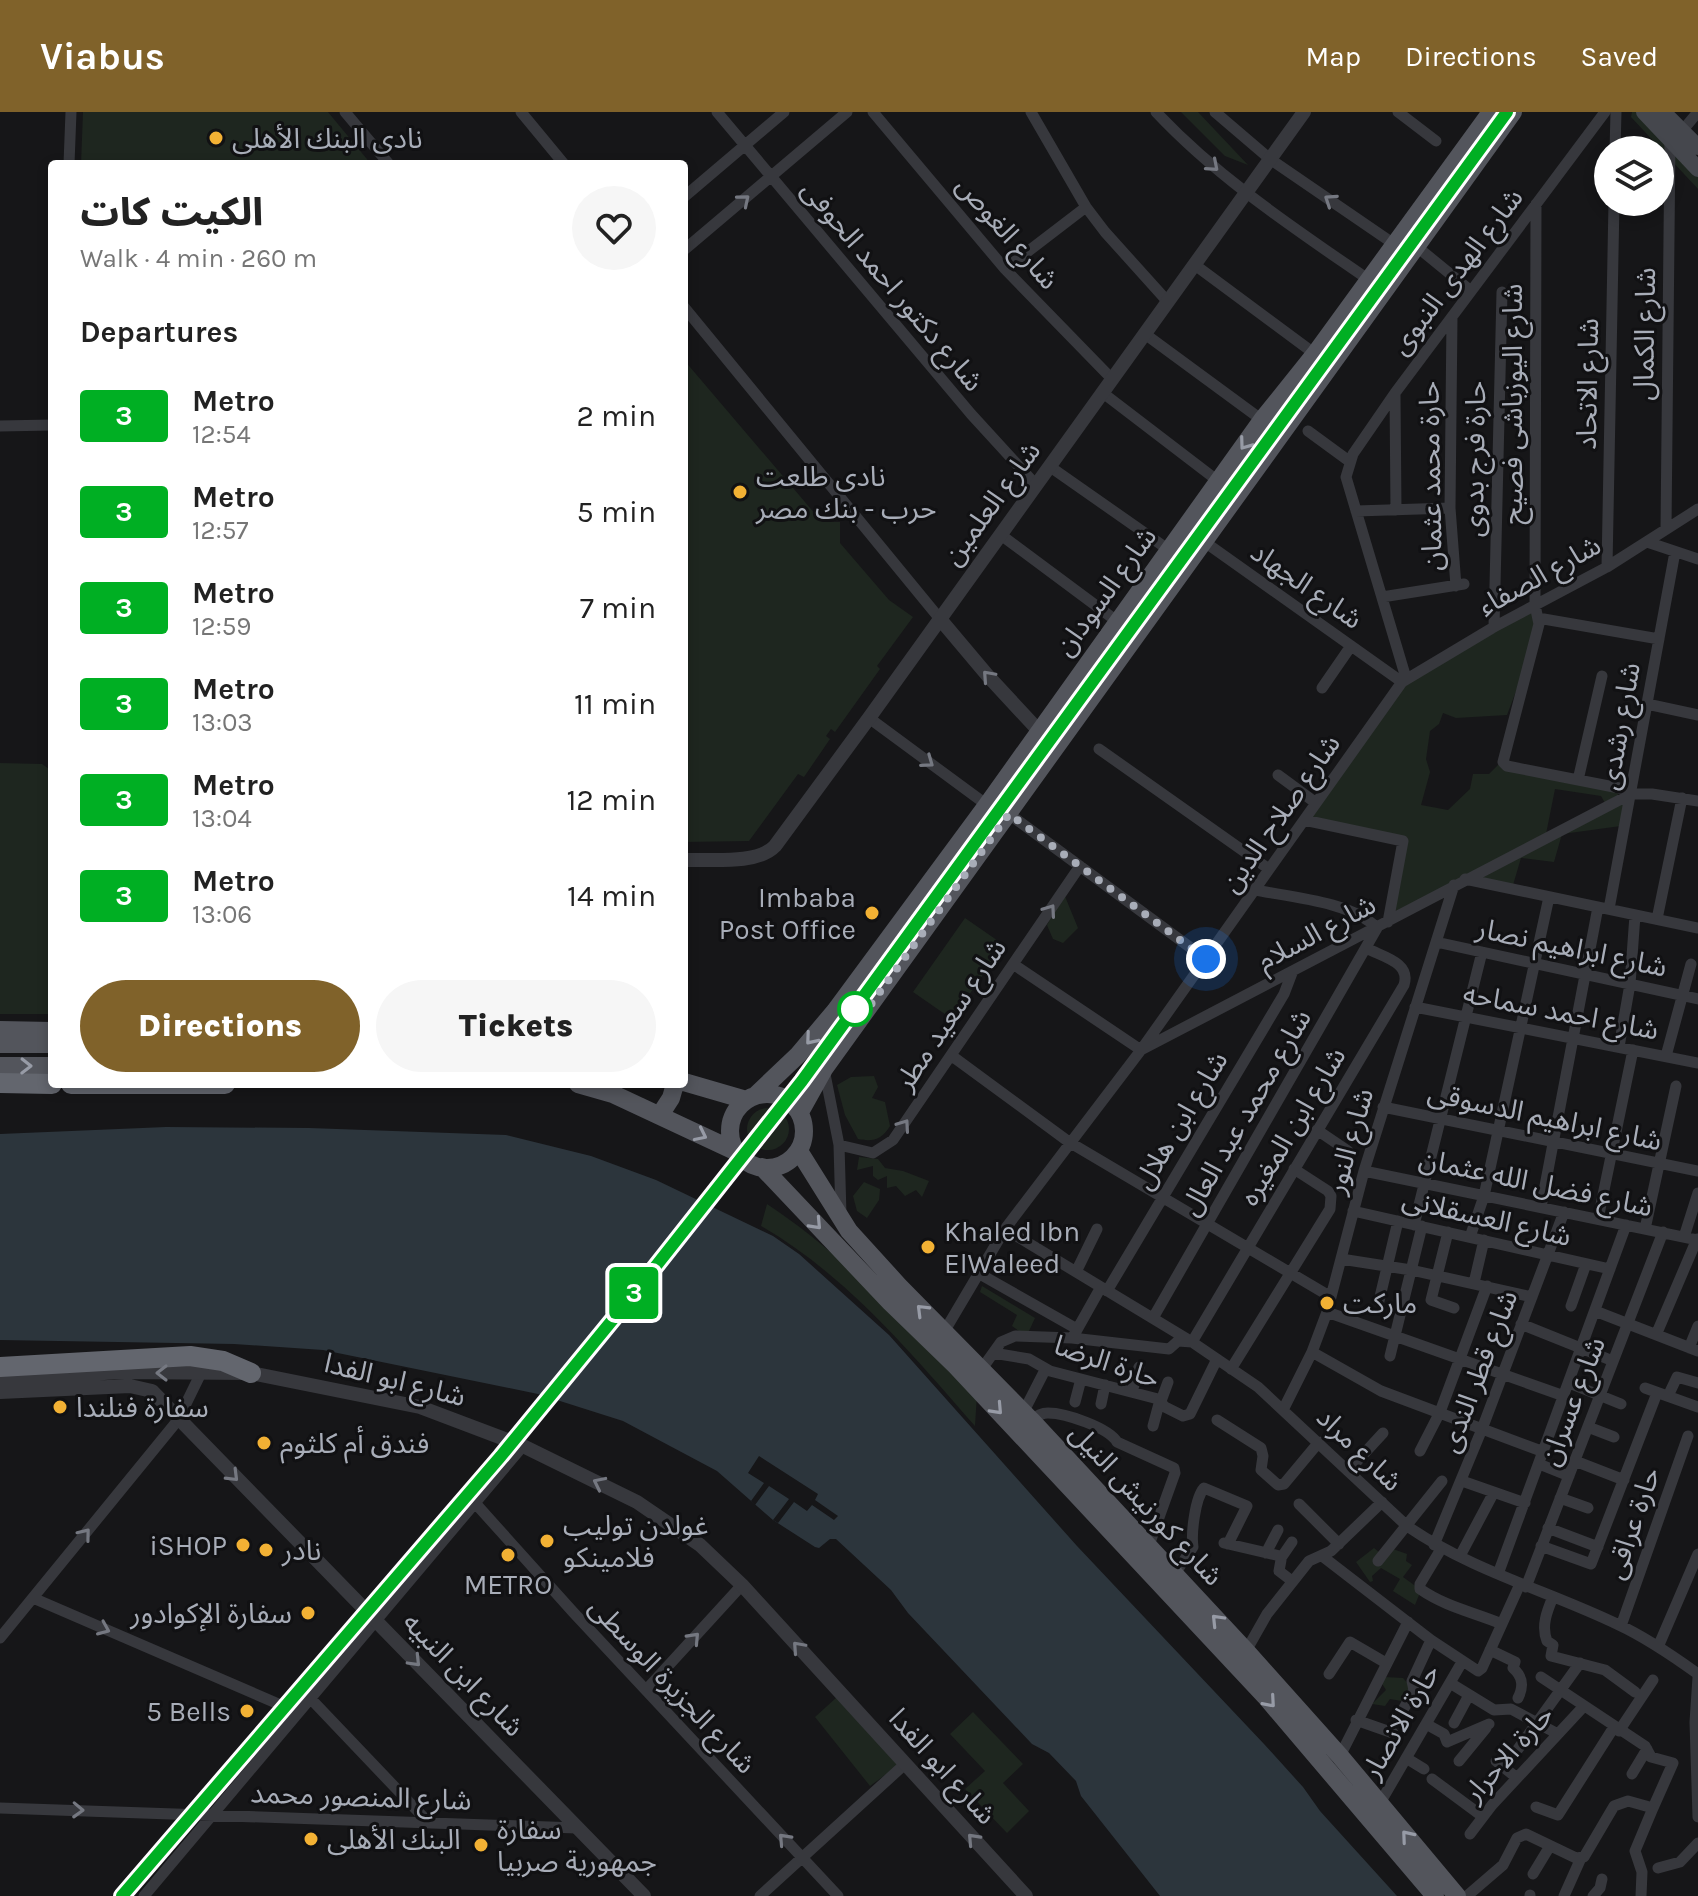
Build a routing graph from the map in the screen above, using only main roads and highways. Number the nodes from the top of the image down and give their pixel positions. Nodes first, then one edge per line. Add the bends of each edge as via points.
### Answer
1 (1491, 112) edge
2 (1513, 112) edge
3 (1644, 112) edge
4 (1663, 112) edge
5 (1676, 135) junction
6 (1698, 147) edge
7 (1698, 169) edge
8 (1376, 285) junction
9 (0, 1030) edge
10 (48, 1031) edge
11 (0, 1044) edge
12 (48, 1044) edge
13 (0, 1066) edge
14 (48, 1066) edge
15 (0, 1083) edge
16 (688, 1083) edge
17 (48, 1084) edge
18 (592, 1088) edge
19 (674, 1088) edge
20 (751, 1098) junction
21 (800, 1112) junction
22 (660, 1115) junction
23 (799, 1151) junction
24 (737, 1152) junction
25 (762, 1167) junction
26 (0, 1367) edge
27 (251, 1373) road end
28 (1435, 1896) edge
29 (1457, 1896) edge

1 - 8 main road, شارع السودان via 1394,244
2 - 8 main road, شارع السودان via 1416,246
3 - 5 main road
4 - 5 main road
5 - 6 main road
5 - 7 main road
8 -> 20 main road, شارع السودان via 1262,420 835,1011
8 - 21 main road, شارع السودان via 1203,540 824,1069
9 - 10 main road
11 - 12 main road
13 -> 14 main road
15 - 17 highway
16 - 20 main road
18 - 22 main road
19 - 22 main road
20 - 21 main road via 781,1096
20 - 24 main road via 732,1118
21 - 23 main road via 804,1138
22 -> 24 main road
23 - 25 main road via 783,1165
29 -> 23 main road, شارع كورنيش النيل via 1246,1651 899,1286 841,1219
24 - 25 main road
25 -> 28 main road, شارع كورنيش النيل via 1256,1686
26 - 27 highway via 190,1356 223,1361

